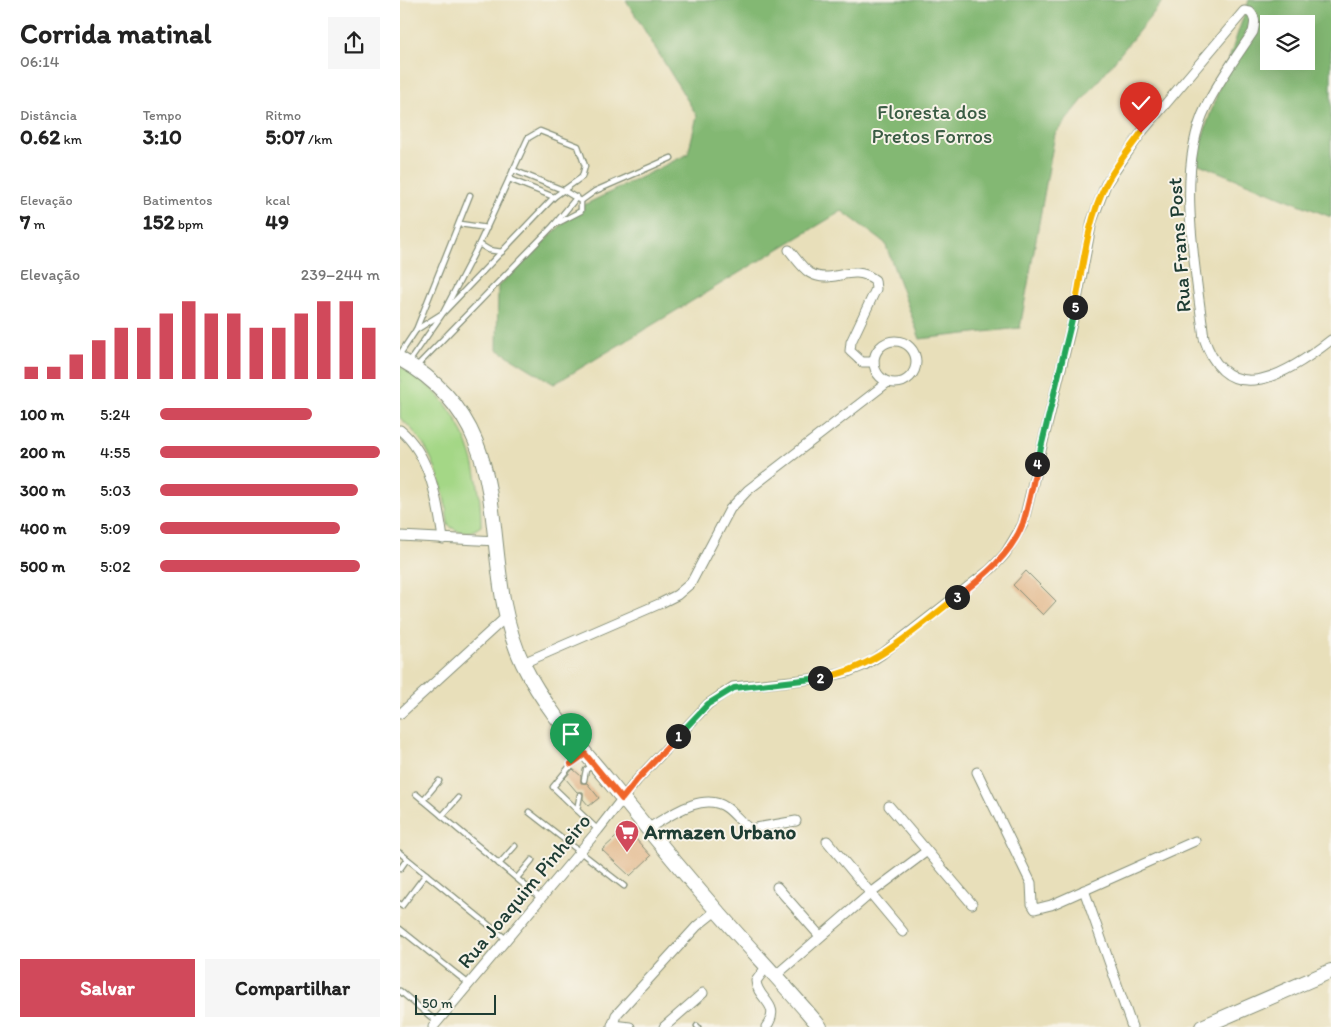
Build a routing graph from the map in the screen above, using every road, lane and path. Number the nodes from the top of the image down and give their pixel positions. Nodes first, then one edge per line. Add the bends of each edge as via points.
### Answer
1 (671, 158) dead end
2 (513, 170) junction
3 (509, 179) junction
4 (563, 190) junction
5 (470, 195) dead end
6 (554, 197) junction
7 (577, 197) junction
8 (581, 201) junction
9 (460, 224) junction
10 (554, 225) junction
11 (487, 228) junction
12 (479, 244) junction
13 (789, 250) dead end
14 (502, 252) junction
15 (443, 313) junction
16 (416, 330) junction
17 (1331, 340) edge
18 (406, 361) edge
19 (874, 362) junction
20 (888, 382) junction
21 (400, 430) edge
22 (400, 536) edge
23 (443, 539) junction
24 (497, 542) junction
25 (506, 617) junction
26 (523, 663) junction
27 (400, 714) edge
28 (590, 759) junction
29 (976, 772) dead end
30 (584, 780) dead end
31 (439, 781) dead end
32 (416, 794) dead end
33 (580, 795) dead end
34 (458, 798) dead end
35 (622, 799) junction
36 (423, 800) junction
37 (889, 806) dead end
38 (577, 810) junction
39 (529, 812) dead end
40 (442, 816) junction
41 (796, 821) dead end
42 (647, 829) junction
43 (598, 830) junction
44 (827, 841) dead end
45 (1195, 841) dead end
46 (515, 846) dead end
47 (580, 851) junction
48 (927, 851) junction
49 (400, 853) edge
50 (407, 859) junction
51 (532, 860) dead end
52 (500, 864) junction
53 (400, 869) edge
54 (426, 874) junction
55 (516, 878) junction
56 (624, 886) dead end
57 (777, 887) dead end
58 (1084, 890) junction
59 (871, 892) junction
60 (540, 898) junction
61 (400, 904) edge
62 (972, 904) dead end
63 (717, 910) junction
64 (400, 929) edge
65 (903, 932) dead end
66 (820, 936) junction
67 (506, 939) junction
68 (771, 971) junction
69 (1331, 972) edge
70 (468, 984) junction
71 (400, 991) edge
72 (703, 993) dead end
73 (435, 1025) edge
74 (612, 1026) edge
75 (630, 1027) edge
76 (664, 1027) edge
77 (766, 1027) edge
78 (820, 1027) edge
79 (1132, 1027) edge
80 (1202, 1027) edge

1 - 8 lane via 594,191
2 - 3 lane
2 - 4 lane
2 - 4 lane via 533,134 540,131 574,144 580,150 585,166 582,177
3 - 6 lane
3 - 11 lane
4 - 6 lane
4 - 7 lane
5 - 9 lane
6 - 14 lane
7 - 8 lane
7 - 10 lane
8 - 10 lane via 582,211
9 - 11 lane
9 - 16 lane
10 - 18 lane
11 - 12 lane
12 - 14 lane
12 - 15 lane
13 - 19 street via 808,272 818,277 854,272 867,274 874,280 876,289 856,330 850,351 862,362
14 - 15 lane
15 - 16 lane
15 - 18 lane
16 - 18 lane
17 - 35 street, Rua Frans Post via 1307,359 1282,372 1262,380 1249,380 1220,370 1204,338 1193,231 1190,178 1193,151 1206,107 1253,32 1253,16 1244,11 1141,133 1106,184 1092,220 1074,315 1023,524 1005,554 976,582 863,666 835,676 746,685 722,694 688,725
18 - 24 main road via 448,395 470,430 488,485
19 - 20 street via 878,374
19 - 20 street via 879,349 890,342 902,343 913,351 916,363 912,375 901,382
20 - 26 street via 748,490 730,509 685,589 659,604
21 - 23 street via 430,474
22 - 23 street
23 - 24 street
24 - 25 main road
25 - 26 main road
25 - 27 street
26 - 28 main road via 550,710
28 - 30 lane
28 - 35 main road
28 - 38 lane via 571,764 554,786
29 - 58 street via 1031,883 1035,909
31 - 36 lane
32 - 36 lane
33 - 38 lane
34 - 40 lane
35 - 42 main road
35 - 43 street, Rua Joaquim Pinheiro
36 - 40 lane
37 - 48 street
38 - 43 lane
39 - 47 lane
40 - 52 lane
41 - 42 street via 750,829 726,808 708,801 695,804
42 - 63 main road
43 - 47 street, Rua Joaquim Pinheiro
44 - 59 street
45 - 58 street
46 - 52 lane
47 - 56 lane
47 - 60 street, Rua Joaquim Pinheiro
48 - 59 street
48 - 62 street
49 - 50 lane
50 - 53 lane
50 - 54 lane
51 - 55 lane
52 - 55 lane
54 - 61 lane via 402,906
54 - 67 lane
55 - 60 lane
57 - 66 street
58 - 79 street
59 - 65 street
59 - 66 street
60 - 67 street, Rua Joaquim Pinheiro
63 - 68 main road
63 - 74 street via 672,953 616,1015
64 - 70 lane
66 - 68 street
67 - 70 street, Rua Joaquim Pinheiro
68 - 77 street via 756,981 758,990 771,1007 771,1020
68 - 78 main road
69 - 80 main road
70 - 73 street, Rua Joaquim Pinheiro
71 - 73 lane
72 - 76 street
74 - 75 street

